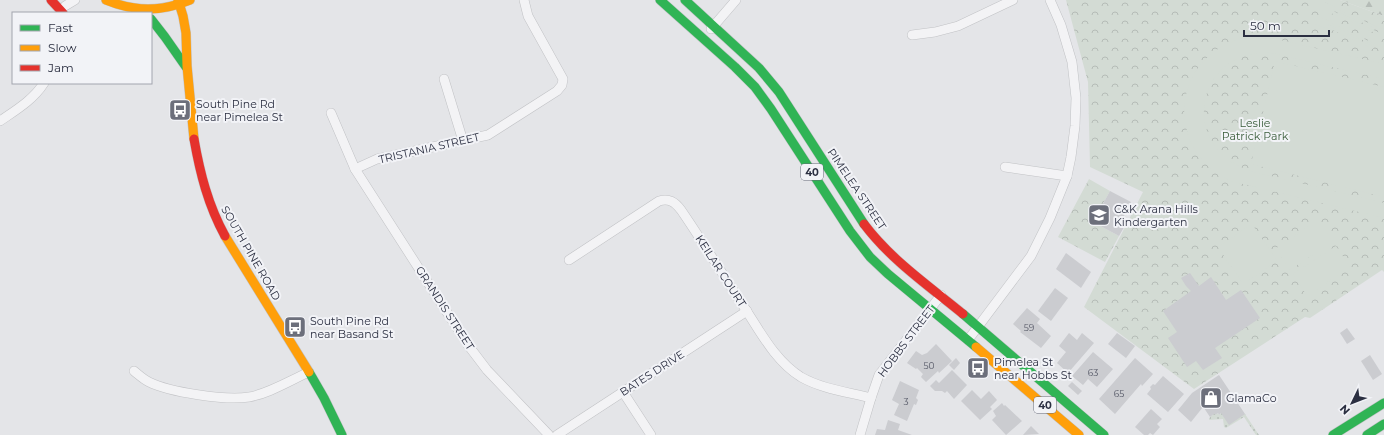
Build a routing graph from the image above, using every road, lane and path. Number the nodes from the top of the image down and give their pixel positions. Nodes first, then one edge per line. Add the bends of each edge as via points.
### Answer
1 (51, 0) edge
2 (75, 0) edge
3 (106, 0) edge
4 (190, 0) edge
5 (524, 0) edge
6 (660, 0) edge
7 (685, 0) edge
8 (736, 0) edge
9 (1013, 0) edge
10 (1050, 0) edge
11 (179, 2) edge
12 (64, 8) edge
13 (143, 12) edge
14 (152, 21) edge
15 (714, 26) junction
16 (912, 35) dead end
17 (703, 38) junction
18 (186, 67) junction
19 (444, 79) dead end
20 (43, 84) edge
21 (331, 113) dead end
22 (0, 121) edge
23 (463, 141) junction
24 (1005, 166) dead end
25 (355, 169) junction
26 (1067, 176) junction
27 (569, 260) dead end
28 (941, 295) junction
29 (931, 308) junction
30 (747, 311) junction
31 (978, 326) junction
32 (968, 340) junction
33 (134, 371) dead end
34 (309, 372) junction
35 (623, 392) junction
36 (871, 398) junction
37 (1384, 403) edge
38 (1384, 424) edge
39 (1347, 431) edge
40 (341, 434) edge
41 (549, 435) edge
42 (557, 435) edge
43 (651, 435) edge
44 (860, 435) edge
45 (1079, 435) edge
46 (1104, 435) edge
47 (1334, 435) edge
48 (1367, 435) edge

1 - 12 main road
2 - 12 street
3 - 13 main road
4 - 11 main road
5 - 23 street, TRISTANIA STREET via 528,16 562,79 562,85 557,91 488,135
6 - 17 main road, 40
7 - 15 main road, PIMELEA STREET / 40
8 - 15 street
9 - 16 street via 958,26
10 - 26 street via 1072,62 1076,98 1075,126
11 - 13 main road
11 - 18 main road, SOUTH PINE ROAD via 187,45
14 - 18 main road
15 - 17 street
15 - 28 main road, PIMELEA STREET / 40 via 759,68 779,92 878,241
17 - 29 main road, 40 via 740,72 763,98 860,245 881,268
18 - 34 main road, SOUTH PINE ROAD via 198,159 210,206 231,247
19 - 23 street
20 - 22 street via 35,96
21 - 25 street, GRANDIS STREET
23 - 25 street, TRISTANIA STREET via 377,159
24 - 26 street
25 - 41 street, GRANDIS STREET via 468,345 487,370
26 - 31 street via 1031,256
27 - 30 street, KEILAR COURT via 659,201 669,200 681,210
28 - 29 street, HOBBS STREET
28 - 31 main road, PIMELEA STREET / 40
29 - 32 main road, 40
29 - 36 street, HOBBS STREET via 882,371
30 - 35 street, BATES DRIVE
30 - 36 street, KEILAR COURT via 773,350 797,374 812,382
31 - 32 street
31 - 46 main road, PIMELEA STREET / 40
32 - 45 main road, 40
33 - 34 street via 148,382 167,388 222,398 250,397
34 - 40 main road, SOUTH PINE ROAD
35 - 42 street, BATES DRIVE
35 - 43 street
36 - 44 street, HOBBS STREET
37 - 39 main road
38 - 48 main road
39 - 47 main road

